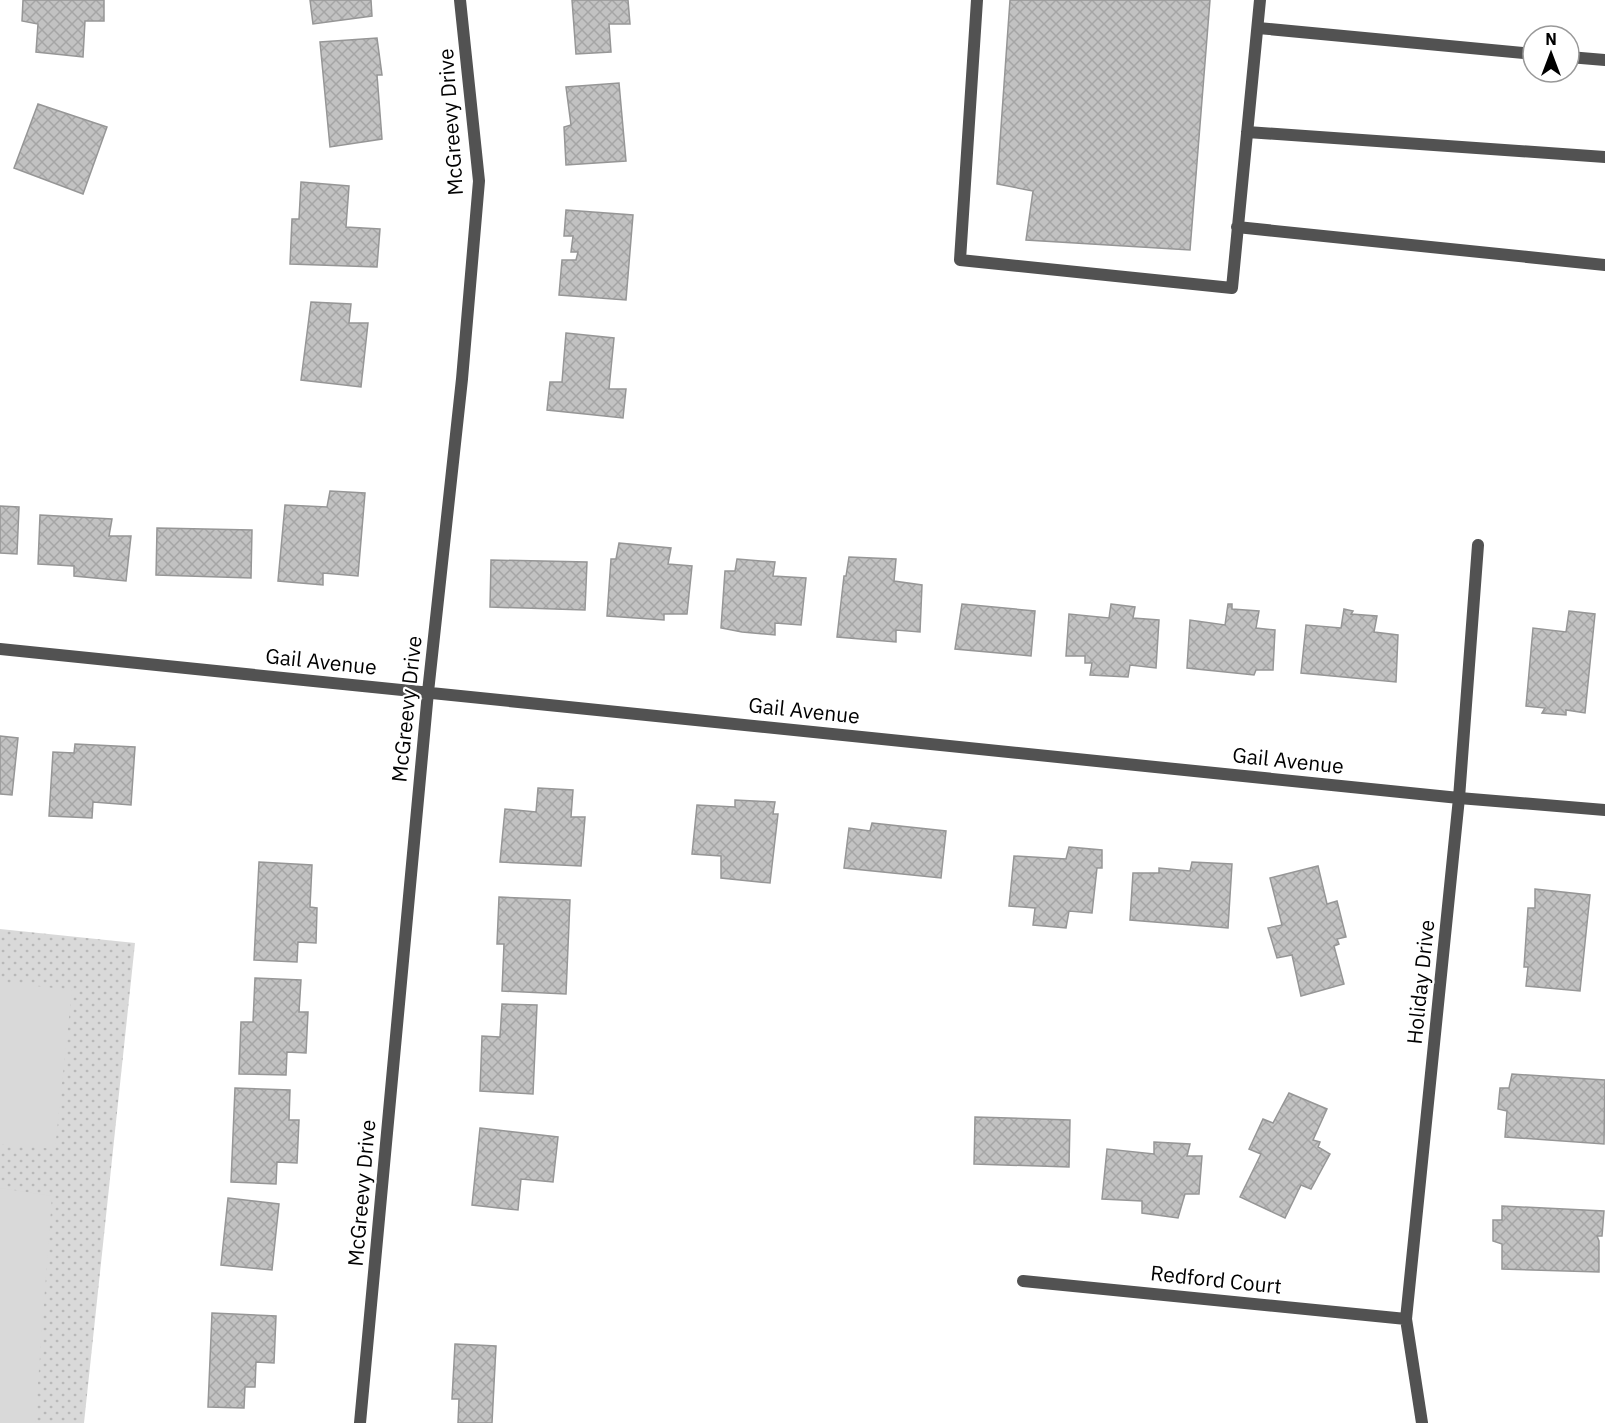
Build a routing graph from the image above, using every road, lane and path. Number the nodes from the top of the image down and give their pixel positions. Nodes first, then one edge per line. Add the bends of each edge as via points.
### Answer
1 (460, 0) edge
2 (977, 0) edge
3 (1260, 0) edge
4 (1258, 28) junction
5 (1521, 53) edge
6 (1581, 58) edge
7 (1605, 60) edge
8 (1247, 132) junction
9 (1605, 157) edge
10 (1237, 227) junction
11 (1605, 265) edge
12 (1478, 545) dead end
13 (0, 649) edge
14 (428, 692) junction
15 (1459, 798) junction
16 (1605, 810) edge
17 (1023, 1281) dead end
18 (1406, 1319) junction
19 (360, 1423) edge
20 (1422, 1423) edge

1 - 14 street, McGreevy Drive via 478,181 462,379
2 - 10 street via 960,260 1232,288
3 - 4 street
4 - 5 street
4 - 8 street
6 - 7 street
8 - 9 street
8 - 10 street
10 - 11 street
12 - 15 street, Holiday Drive
13 - 14 street, Gail Avenue
14 - 15 street, Gail Avenue
14 - 19 street, McGreevy Drive
15 - 16 street, Gail Avenue
15 - 18 street, Holiday Drive
17 - 18 street, Redford Court
18 - 20 street, Holiday Drive

